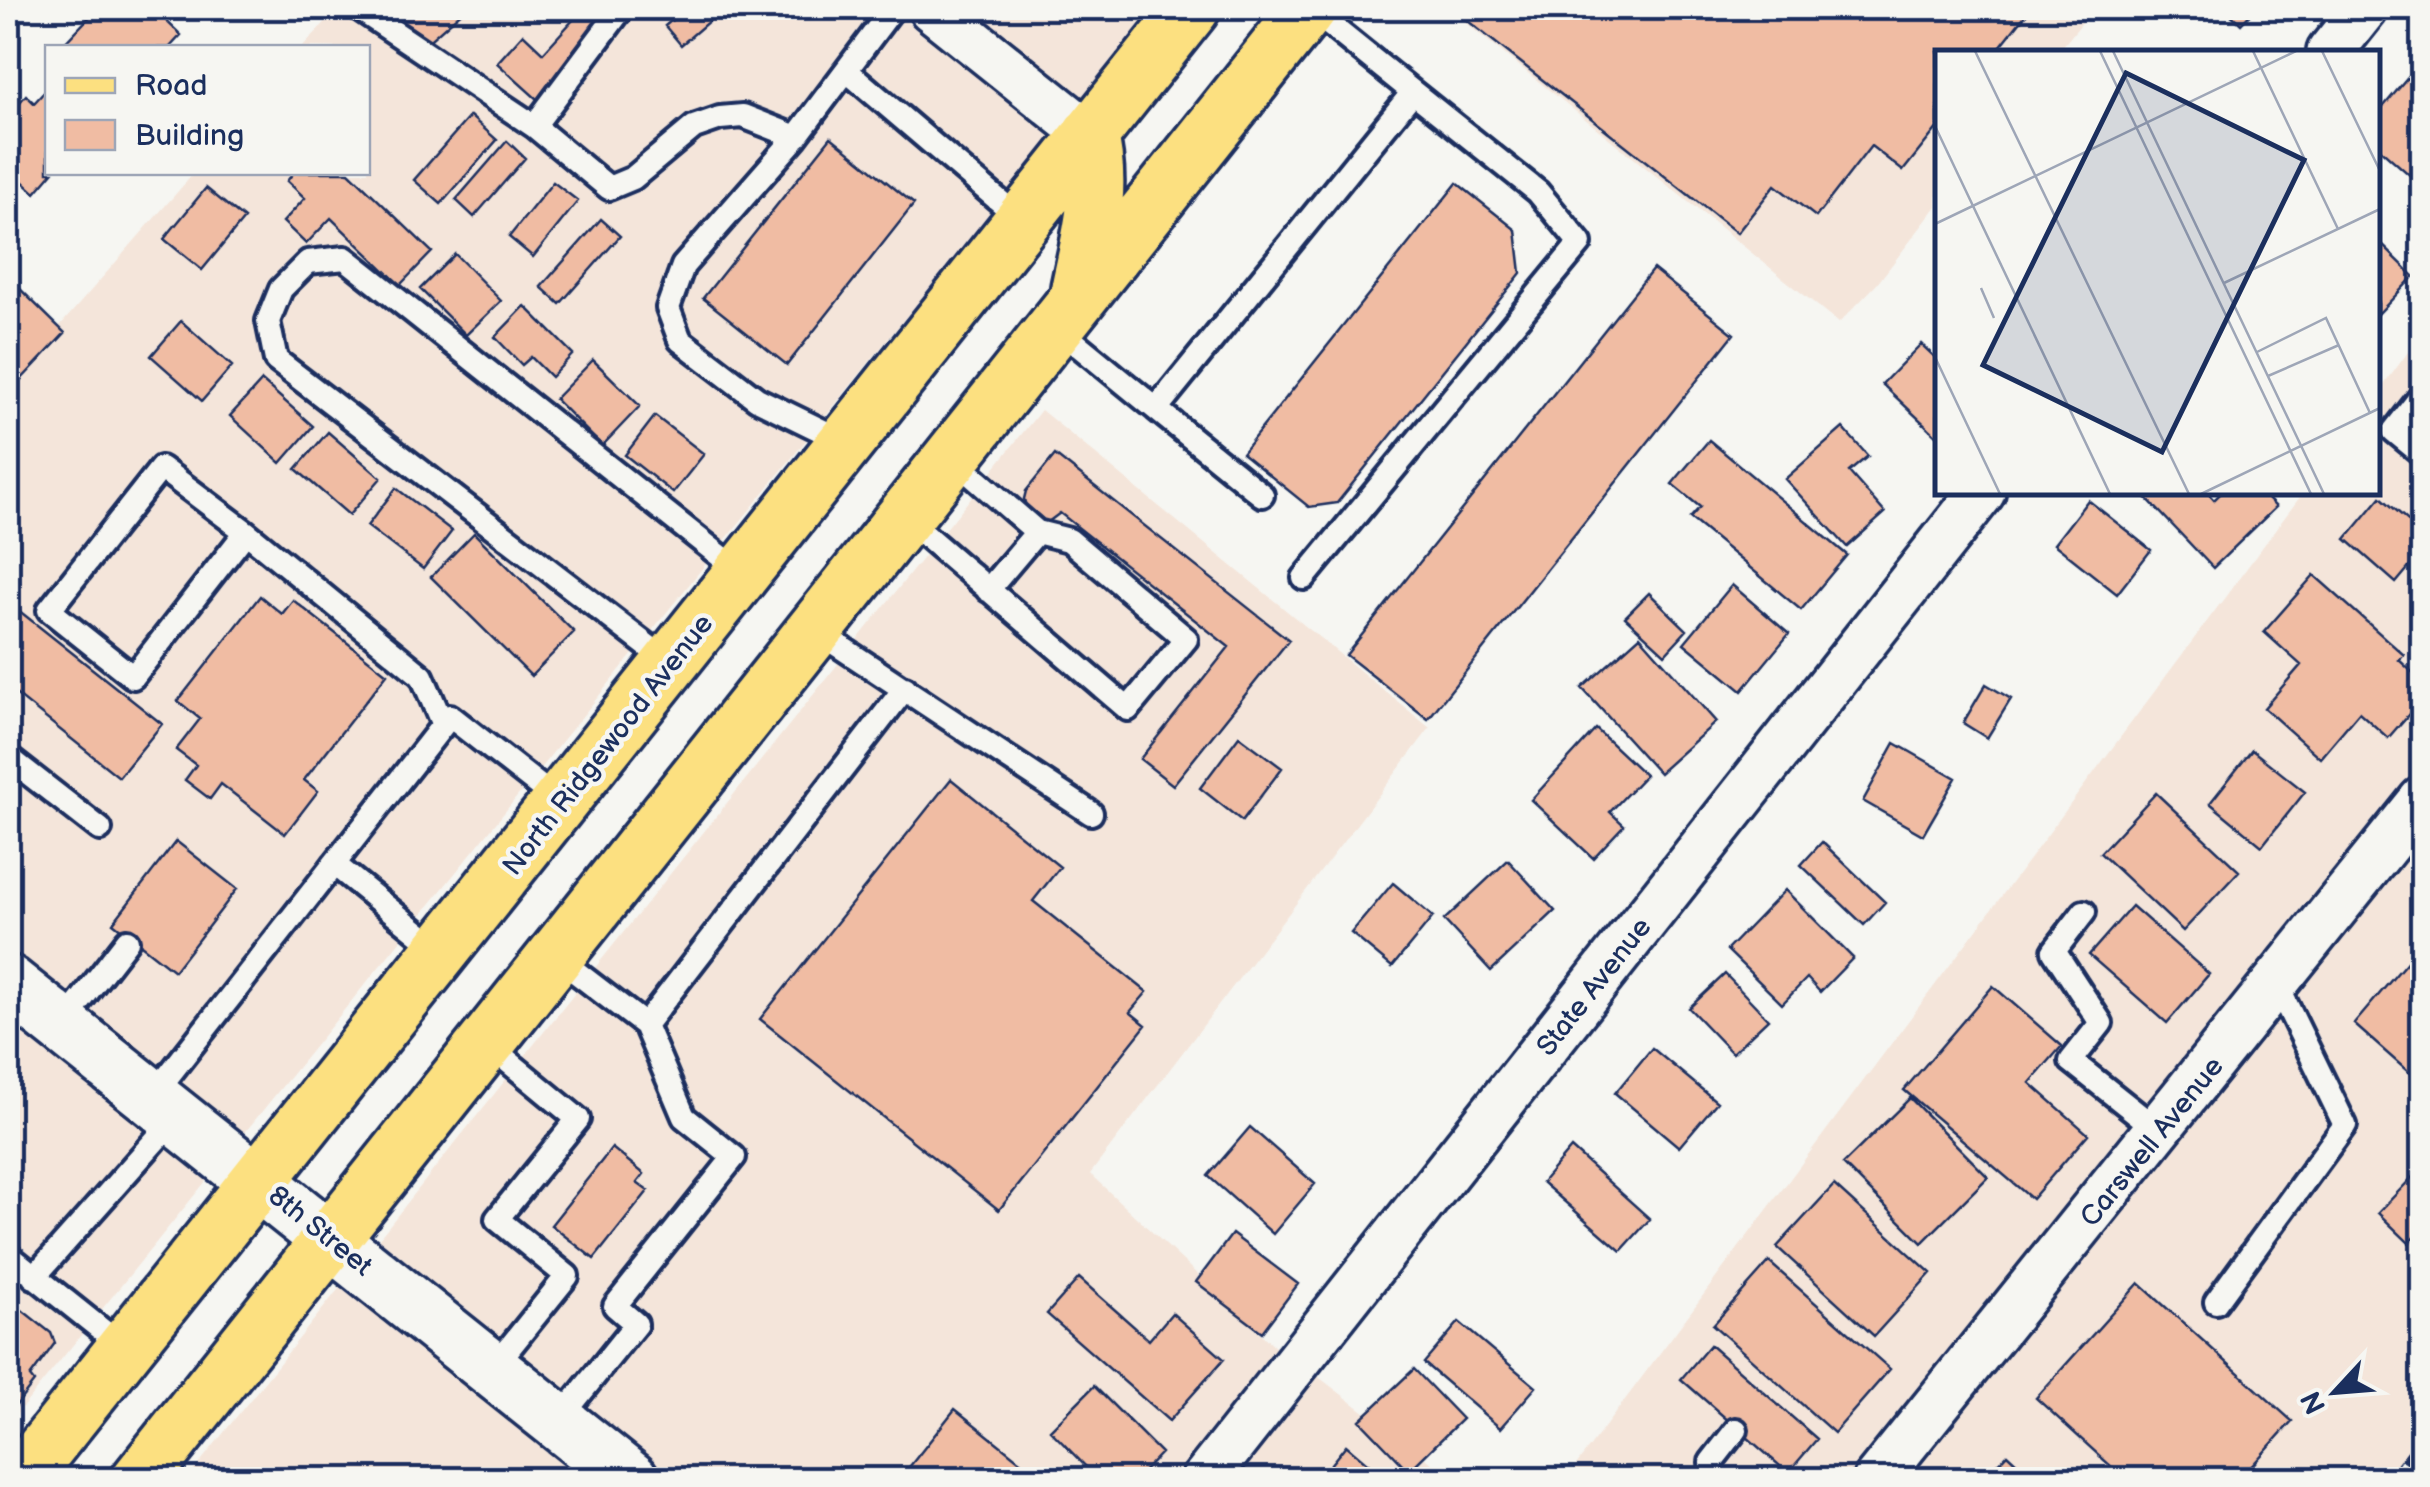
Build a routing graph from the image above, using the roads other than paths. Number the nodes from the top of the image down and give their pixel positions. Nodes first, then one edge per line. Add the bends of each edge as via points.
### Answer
1 (358, 8) edge
2 (622, 8) edge
3 (893, 8) edge
4 (931, 8) edge
5 (1192, 8) edge
6 (1309, 8) edge
7 (2365, 8) edge
8 (2332, 50) edge
9 (847, 71) junction
10 (1413, 92) junction
11 (534, 126) junction
12 (1090, 135) junction
13 (796, 137) junction
14 (1023, 221) junction
15 (1066, 314) junction
16 (2422, 395) edge
17 (1156, 409) junction
18 (845, 442) junction
19 (2422, 454) edge
20 (952, 458) junction
21 (1980, 495) edge
22 (1262, 496) dead end
23 (904, 518) junction
24 (246, 532) junction
25 (1037, 532) junction
26 (742, 574) junction
27 (1304, 578) dead end
28 (988, 590) junction
29 (814, 630) junction
30 (671, 664) junction
31 (904, 688) junction
32 (443, 725) junction
33 (8, 758) edge
34 (561, 803) junction
35 (2422, 803) edge
36 (1091, 813) dead end
37 (100, 829) dead end
38 (334, 864) junction
39 (2084, 912) dead end
40 (128, 941) dead end
41 (442, 952) junction
42 (555, 956) junction
43 (8, 984) edge
44 (2277, 985) junction
45 (645, 1025) junction
46 (60, 1026) junction
47 (486, 1043) junction
48 (163, 1108) junction
49 (2158, 1131) junction
50 (260, 1182) junction
51 (331, 1238) junction
52 (8, 1255) edge
53 (34, 1276) junction
54 (2216, 1302) dead end
55 (126, 1350) junction
56 (493, 1368) junction
57 (558, 1421) junction
58 (1736, 1430) dead end
59 (20, 1480) edge
60 (139, 1480) edge
61 (631, 1480) edge
62 (1204, 1480) edge
63 (1713, 1480) edge
64 (1876, 1480) edge

1 - 11 lane
2 - 11 lane
3 - 9 lane
4 - 12 street
5 - 12 main road, North Ridgewood Avenue
6 - 10 lane
6 - 15 main road
7 - 8 street
9 - 13 lane
9 - 14 lane
10 - 17 lane
10 - 27 lane via 1538,192 1580,243
11 - 13 lane via 609,188 633,178 694,127 720,118 744,116
12 - 14 main road, North Ridgewood Avenue
12 - 15 main road via 1098,204
13 - 18 lane via 683,266 668,308 680,340 757,399
14 - 18 main road, North Ridgewood Avenue
15 - 17 lane
15 - 20 main road
16 - 19 lane via 2394,430
17 - 22 lane
18 - 26 main road, North Ridgewood Avenue
20 - 23 main road
20 - 25 lane
21 - 62 street, State Avenue
23 - 28 lane
23 - 29 main road
24 - 24 lane via 133,677 49,610 161,468
24 - 32 lane via 422,676
25 - 28 lane
25 - 28 lane via 1069,540 1186,639 1128,709
26 - 30 main road, North Ridgewood Avenue
26 - 30 lane via 345,258 308,262 281,288 268,321 276,360
29 - 31 lane
29 - 42 main road
30 - 34 main road, North Ridgewood Avenue
31 - 36 lane
31 - 45 lane
32 - 34 lane via 450,716
32 - 38 lane
33 - 37 lane
34 - 41 main road, North Ridgewood Avenue
35 - 44 street, Carswell Avenue
38 - 41 lane
38 - 48 lane
39 - 49 lane via 2054,951 2101,1023 2071,1061
40 - 46 lane
41 - 50 main road, North Ridgewood Avenue
42 - 45 lane
42 - 47 main road
43 - 46 street, 8th Street
44 - 49 street, Carswell Avenue
44 - 54 lane via 2346,1125
45 - 57 lane via 684,1117 734,1157 615,1306 636,1324
46 - 48 street, 8th Street
47 - 51 main road
47 - 56 lane via 578,1118 497,1218 567,1276
48 - 50 street, 8th Street
48 - 53 lane
49 - 64 street, Carswell Avenue
50 - 51 street, 8th Street
50 - 55 main road, North Ridgewood Avenue
51 - 56 street, 8th Street
51 - 60 main road
52 - 53 lane
53 - 55 lane
55 - 59 main road, North Ridgewood Avenue
56 - 57 street, 8th Street
57 - 61 street, 8th Street
58 - 63 lane via 1711,1462

